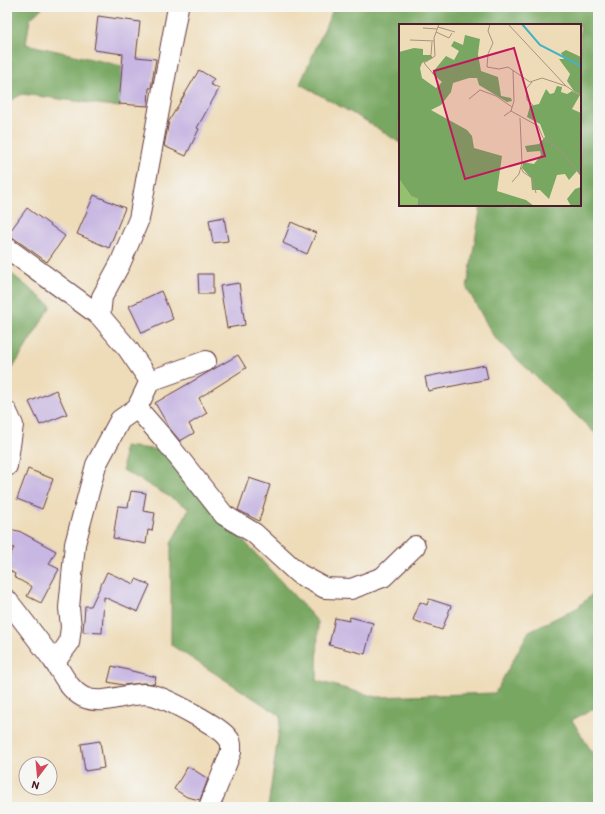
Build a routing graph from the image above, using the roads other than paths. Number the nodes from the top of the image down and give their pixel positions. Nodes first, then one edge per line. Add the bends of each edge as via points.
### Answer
1 (178, 7) edge
2 (7, 248) edge
3 (100, 316) junction
4 (206, 361) dead end
5 (150, 381) junction
6 (136, 408) junction
7 (7, 412) edge
8 (7, 466) edge
9 (415, 546) dead end
10 (7, 600) edge
11 (55, 662) junction
12 (209, 807) edge

1 - 3 street via 139,219 120,264 102,297
2 - 3 street
3 - 5 street via 128,349
4 - 5 street
5 - 6 street
6 - 9 street via 164,438 224,515 254,533 298,574 325,588 351,589 383,577
6 - 11 street via 120,420 96,465 75,544 69,643
7 - 8 street via 14,425
10 - 11 street
11 - 12 street via 69,687 84,697 96,700 134,694 152,695 171,702 228,738 231,752

